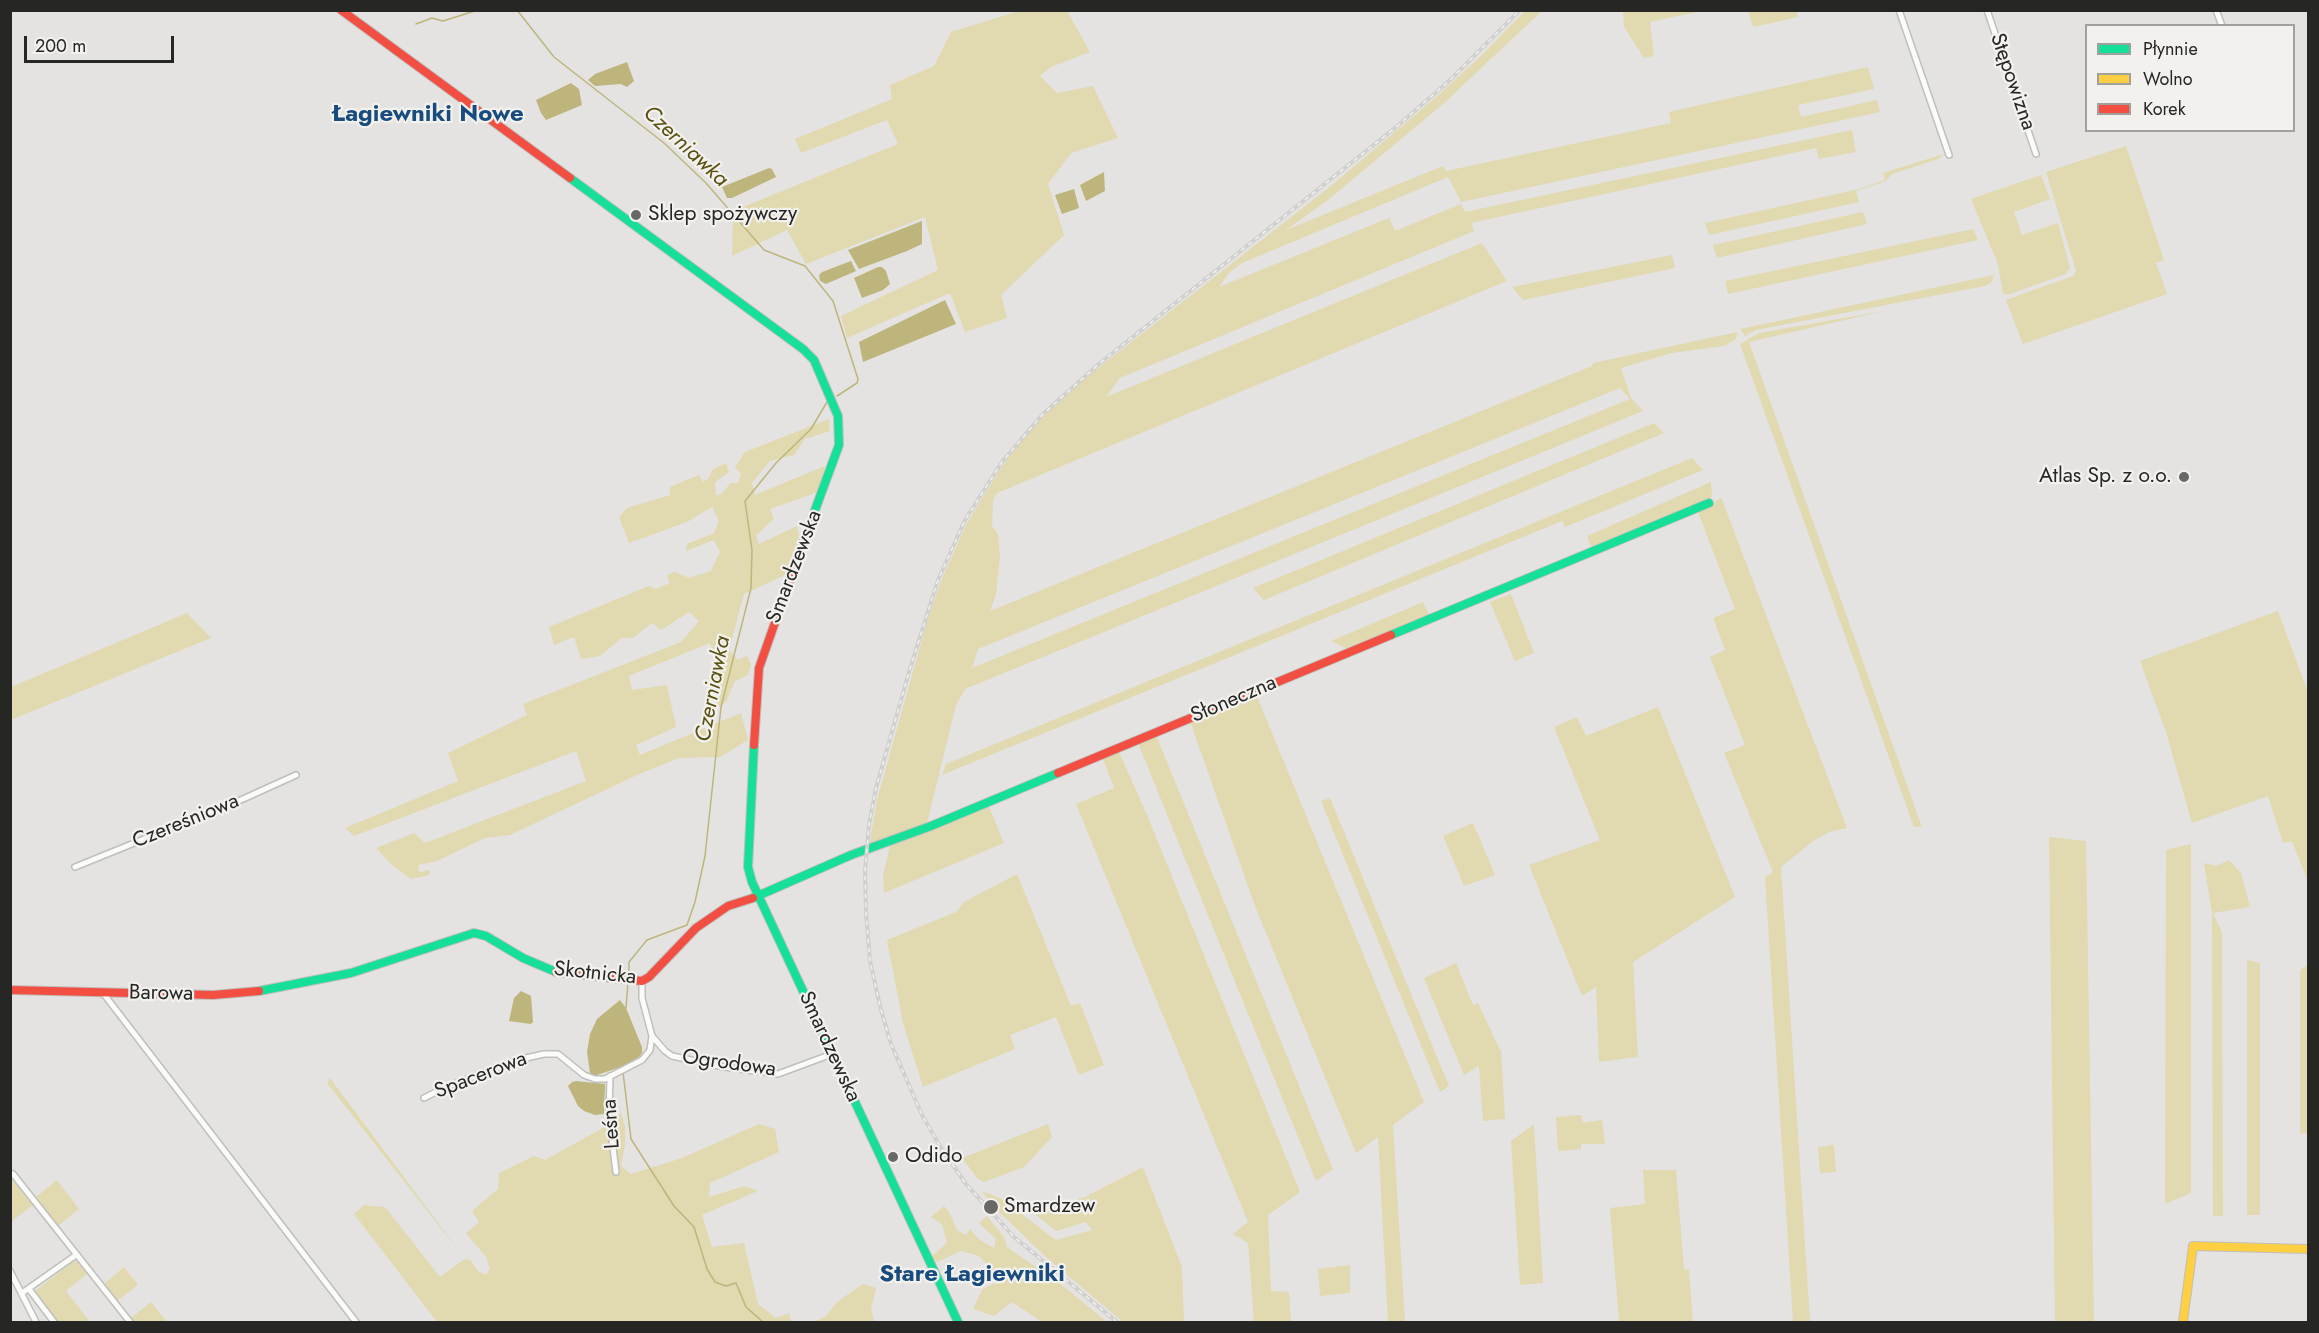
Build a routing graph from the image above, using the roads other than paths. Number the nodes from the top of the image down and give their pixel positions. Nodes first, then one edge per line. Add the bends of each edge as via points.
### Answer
1 (341, 10) edge
2 (1899, 10) edge
3 (1987, 10) edge
4 (1949, 154) dead end
5 (2036, 154) dead end
6 (1709, 503) dead end
7 (296, 775) dead end
8 (75, 867) dead end
9 (758, 896) junction
10 (309, 981) joint
11 (642, 981) junction
12 (10, 990) edge
13 (102, 993) junction
14 (652, 1036) junction
15 (832, 1054) junction
16 (610, 1076) junction
17 (424, 1098) dead end
18 (616, 1172) dead end
19 (13, 1174) dead end
20 (2308, 1249) edge
21 (75, 1255) junction
22 (10, 1270) edge
23 (29, 1289) junction
24 (22, 1293) junction
25 (36, 1323) edge
26 (54, 1323) edge
27 (130, 1323) edge
28 (356, 1323) edge
29 (958, 1323) edge
30 (2183, 1323) edge

1 - 9 street, Smardzewska via 803,348 814,360 838,416 839,445 759,668 747,853
2 - 4 street
3 - 5 street, Stępowizna
6 - 9 street, Słoneczna
7 - 8 street, Czereśniowa
9 - 11 street, Skotnicka via 708,918
9 - 15 street, Smardzewska
10 - 11 street, Skotnicka via 351,973 474,933 553,972
10 - 13 street, Barowa via 213,995
11 - 14 street via 642,998
12 - 13 street, Barowa
13 - 28 street
14 - 15 street, Ogrodowa via 672,1056 778,1074
14 - 16 street via 650,1050 642,1060
15 - 29 street, Smardzewska
16 - 17 street, Spacerowa via 590,1078 558,1054 543,1054 506,1064
16 - 18 street, Leśna via 609,1114
19 - 21 street
20 - 30 street via 2193,1246
21 - 23 street
21 - 27 street
22 - 24 street
23 - 24 street
23 - 26 street
24 - 25 street

